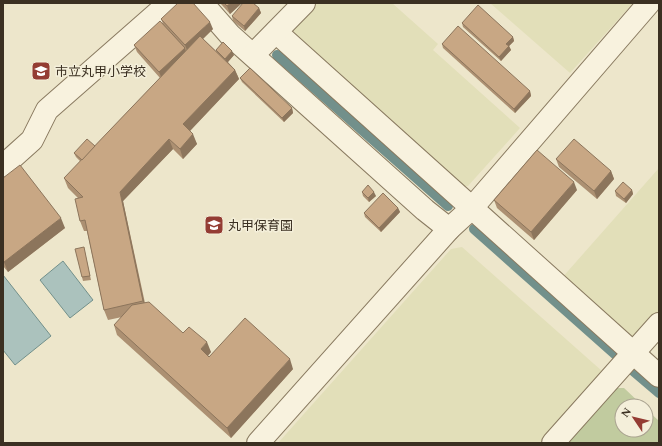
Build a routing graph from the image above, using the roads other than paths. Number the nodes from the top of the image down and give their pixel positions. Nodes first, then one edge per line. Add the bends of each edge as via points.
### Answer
1 (170, 3) edge
2 (202, 3) edge
3 (304, 3) edge
4 (649, 3) edge
5 (276, 32) junction
6 (253, 55) junction
7 (3, 166) edge
8 (472, 208) junction
9 (449, 229) junction
10 (659, 324) edge
11 (633, 353) junction
12 (659, 376) edge
13 (258, 443) edge
14 (553, 443) edge

1 - 7 street via 47,110 32,140
2 - 6 street via 230,35
3 - 5 street
4 - 8 street
5 - 6 street
5 - 8 street
6 - 9 street
8 - 9 street
8 - 11 street
9 - 13 street
10 - 11 street
11 - 12 street
11 - 14 street

